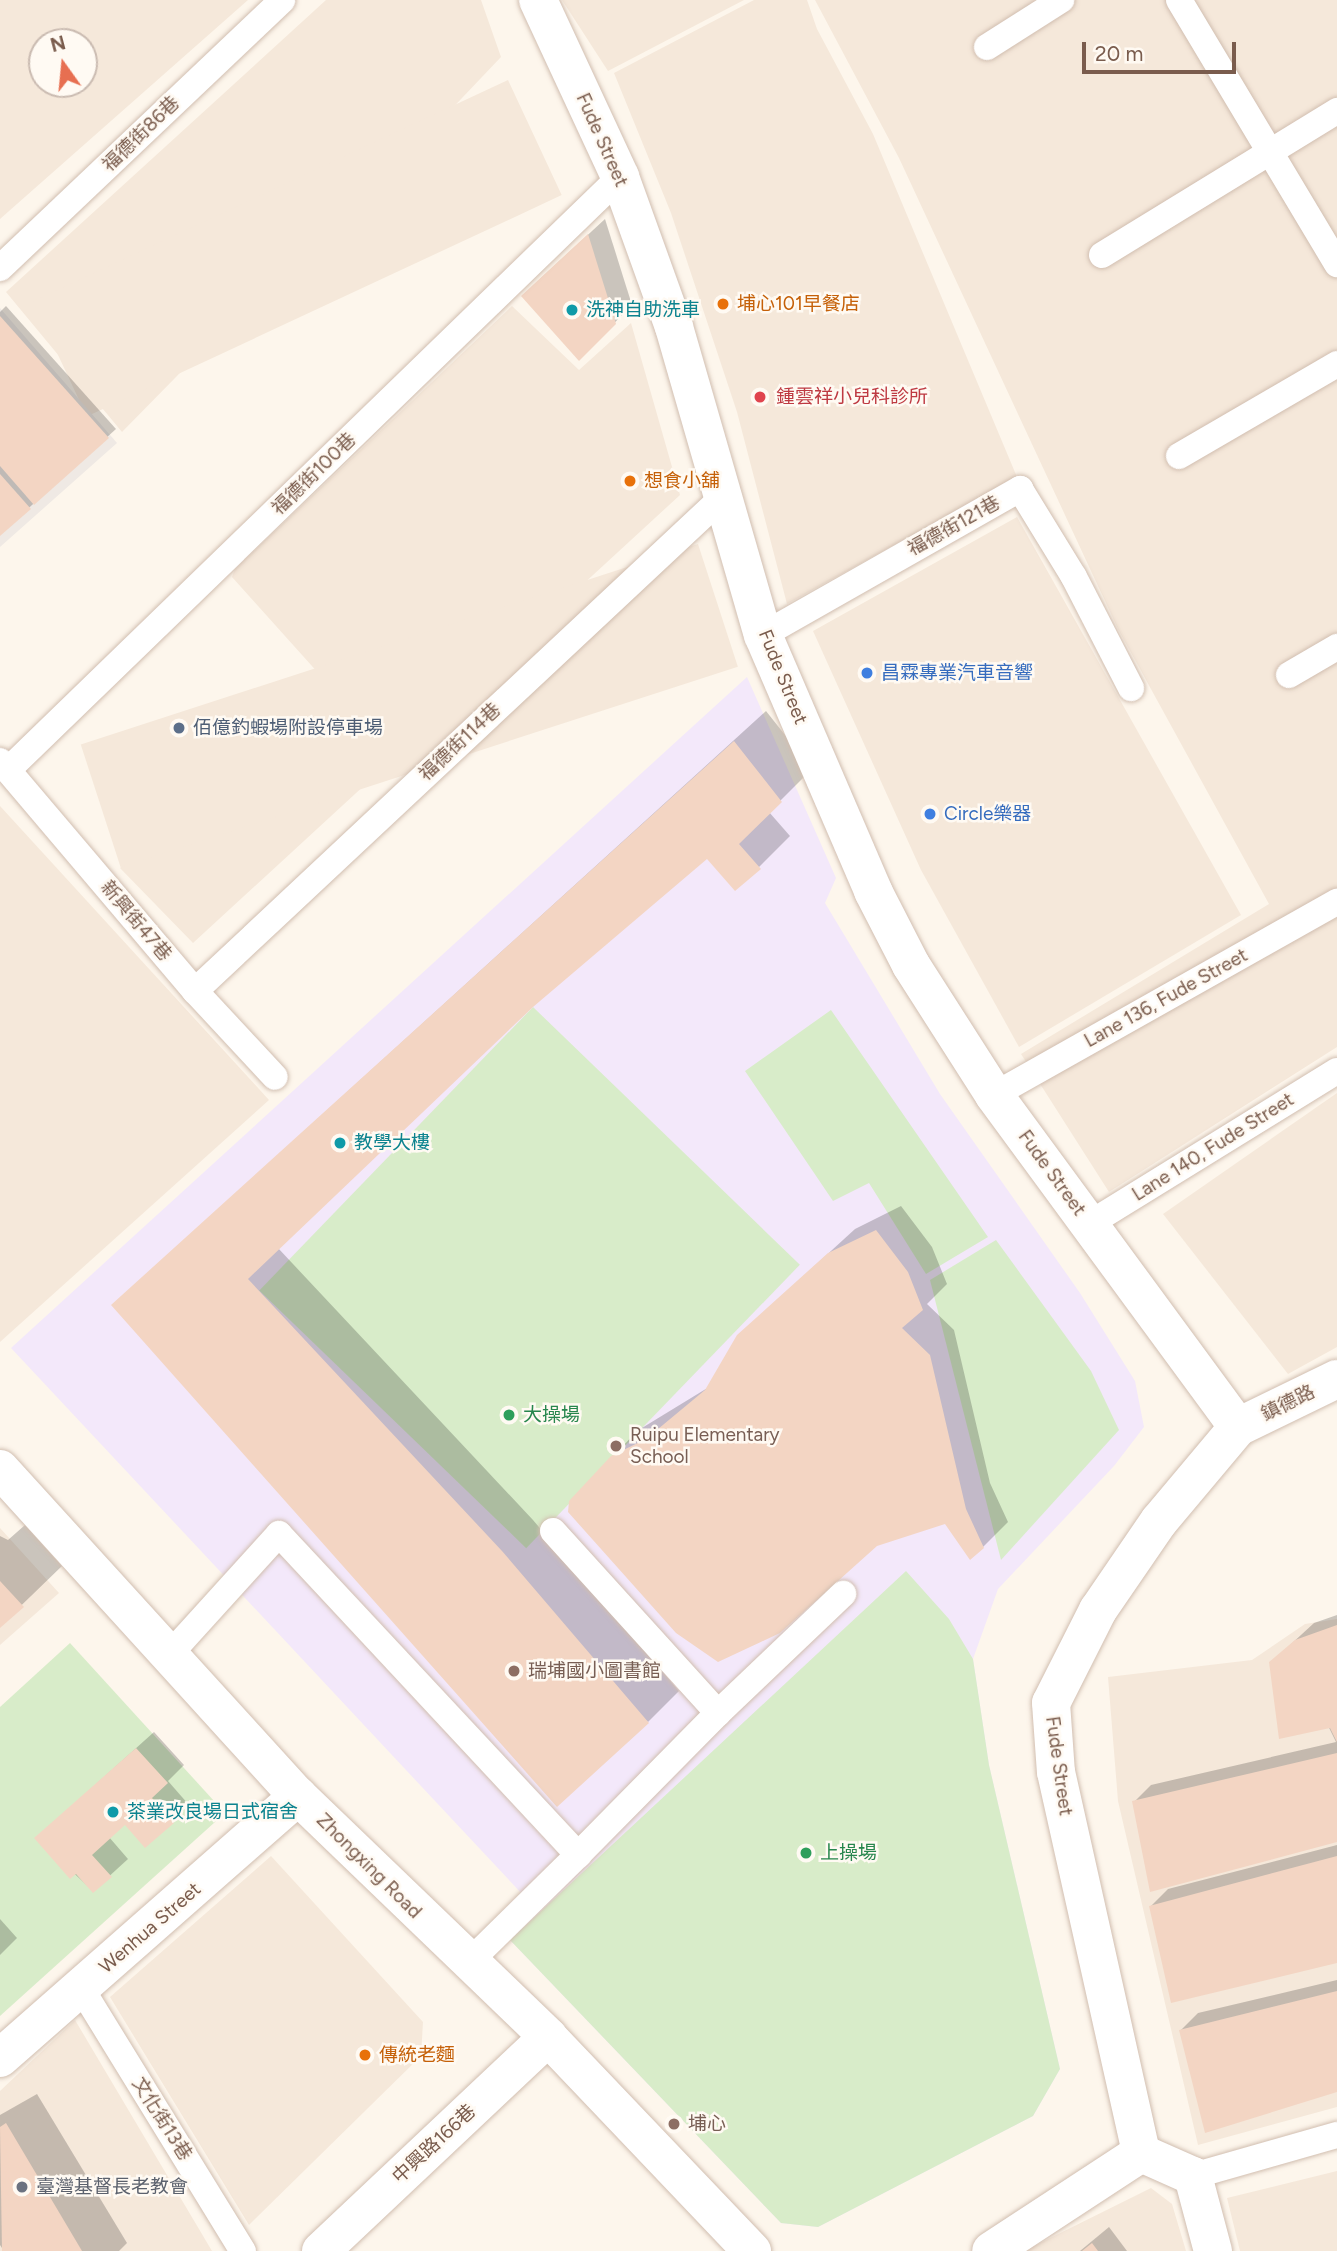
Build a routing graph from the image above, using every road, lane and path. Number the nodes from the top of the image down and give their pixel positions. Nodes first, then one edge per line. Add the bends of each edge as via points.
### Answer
1 (282, 0) edge
2 (1061, 0) edge
3 (1179, 0) edge
4 (546, 3) edge
5 (987, 47) dead end
6 (1337, 111) edge
7 (1270, 152) junction
8 (620, 177) junction
9 (1101, 255) dead end
10 (1337, 264) edge
11 (0, 268) edge
12 (1337, 364) edge
13 (1179, 456) dead end
14 (726, 494) junction
15 (763, 635) junction
16 (1337, 647) edge
17 (1289, 675) dead end
18 (1131, 688) dead end
19 (4, 766) edge
20 (1337, 902) edge
21 (195, 991) junction
22 (1337, 1071) edge
23 (275, 1077) dead end
24 (994, 1095) junction
25 (1089, 1224) junction
26 (1337, 1379) edge
27 (1238, 1427) junction
28 (0, 1469) edge
29 (553, 1531) dead end
30 (842, 1594) dead end
31 (170, 1654) junction
32 (718, 1713) junction
33 (298, 1796) junction
34 (578, 1855) junction
35 (467, 1964) junction
36 (81, 1988) junction
37 (548, 2038) junction
38 (0, 2058) edge
39 (1337, 2134) edge
40 (1141, 2153) junction
41 (1193, 2176) junction
42 (243, 2251) edge
43 (321, 2251) edge
44 (752, 2251) edge
45 (991, 2251) edge
46 (1213, 2251) edge

1 - 11 lane, 福德街86巷
2 - 5 lane
3 - 7 lane
4 - 8 street, Fude Street
6 - 7 lane
7 - 9 lane
7 - 10 lane
8 - 14 street, Fude Street
8 - 19 lane, 福德街100巷
12 - 13 lane
14 - 15 street, Fude Street
14 - 21 lane, 福德街114巷
15 - 18 lane, 福德街121巷 via 1020,489 1074,577
15 - 24 street, Fude Street via 873,891 911,965
16 - 17 lane
19 - 21 lane, 新興街47巷
20 - 24 lane, Lane 136, Fude Street
21 - 23 lane, 新興街47巷
22 - 25 lane, Lane 140, Fude Street
24 - 25 street, Fude Street
25 - 27 street, Fude Street
26 - 27 street, 鎮德路
27 - 40 street, Fude Street via 1158,1521 1098,1610 1051,1703 1056,1772
28 - 31 street, Zhongxing Road
29 - 32 lane
30 - 32 lane
31 - 33 street, Zhongxing Road
31 - 34 lane via 279,1534
32 - 34 lane
33 - 35 street, Zhongxing Road
33 - 36 street, Wenhua Street
34 - 35 lane
35 - 37 street, Zhongxing Road
36 - 38 street, Wenhua Street
36 - 42 lane, 文化街13巷
37 - 43 street, 中興路166巷
37 - 44 street, Zhongxing Road
39 - 41 lane
40 - 41 street
40 - 45 street
41 - 46 street

